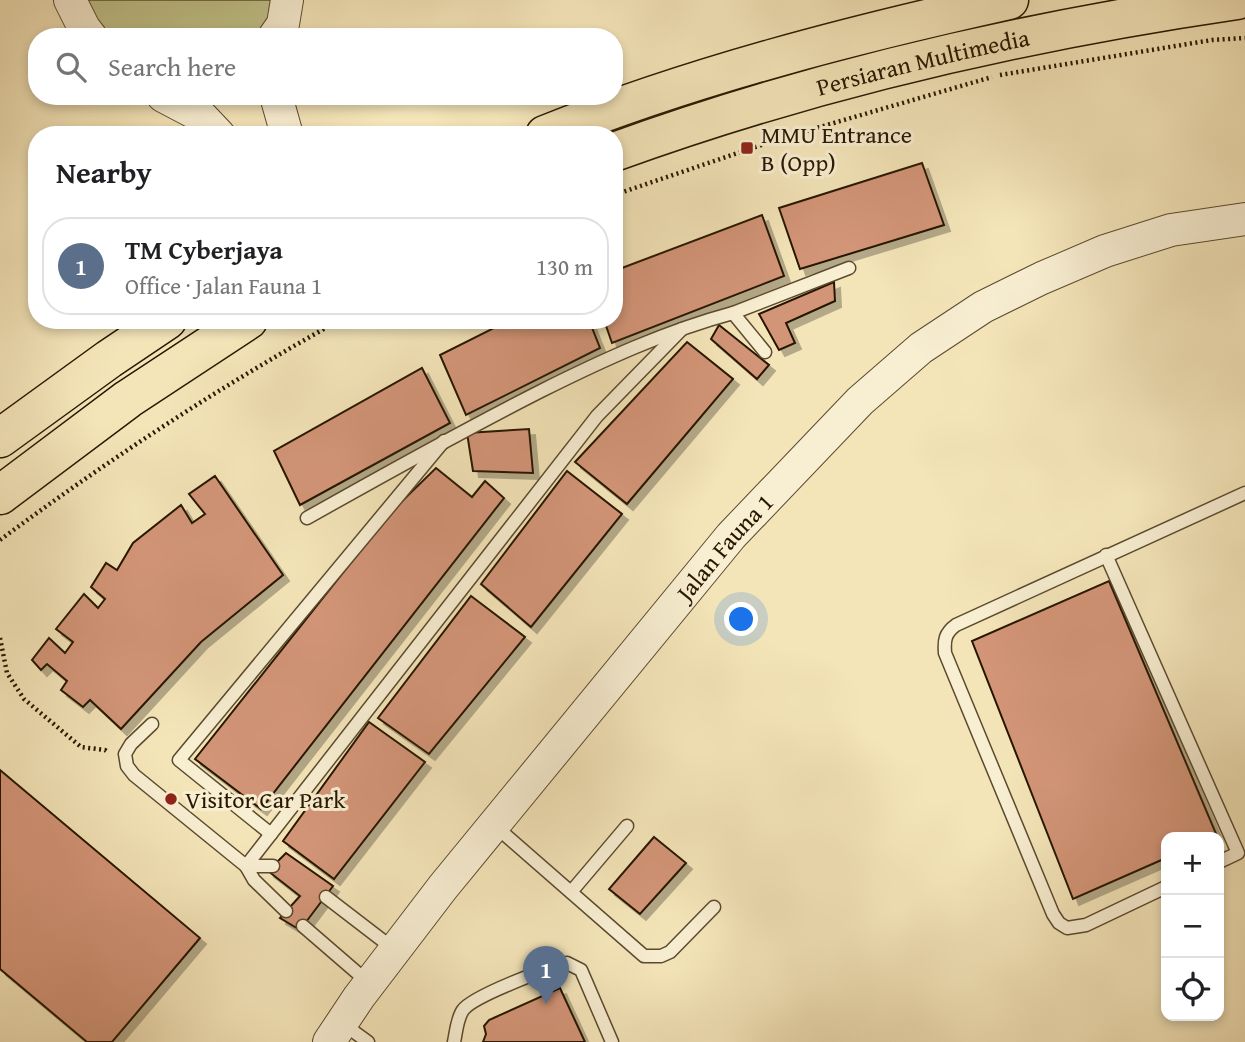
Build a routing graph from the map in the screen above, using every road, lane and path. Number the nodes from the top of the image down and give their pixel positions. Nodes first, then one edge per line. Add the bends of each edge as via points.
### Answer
1 (70, 0) edge
2 (287, 0) edge
3 (1009, 0) edge
4 (1237, 0) edge
5 (86, 28) edge
6 (280, 28) edge
7 (286, 28) edge
8 (1245, 38) edge
9 (180, 105) edge
10 (279, 105) edge
11 (210, 126) edge
12 (284, 126) edge
13 (570, 126) edge
14 (623, 149) edge
15 (623, 192) edge
16 (1245, 219) edge
17 (849, 268) dead end
18 (733, 313) junction
19 (234, 329) edge
20 (325, 329) edge
21 (681, 329) junction
22 (148, 331) edge
23 (765, 352) dead end
24 (0, 438) edge
25 (444, 441) junction
26 (1245, 493) edge
27 (0, 495) edge
28 (307, 518) dead end
29 (0, 540) edge
30 (1105, 555) junction
31 (0, 638) edge
32 (152, 724) dead end
33 (134, 775) junction
34 (494, 825) junction
35 (627, 826) dead end
36 (271, 834) junction
37 (1241, 851) edge
38 (1224, 860) edge
39 (246, 866) junction
40 (273, 866) dead end
41 (1161, 889) edge
42 (571, 892) junction
43 (326, 897) dead end
44 (713, 906) dead end
45 (286, 911) dead end
46 (303, 926) dead end
47 (395, 950) junction
48 (369, 984) junction
49 (336, 1032) edge
50 (368, 1042) edge
51 (454, 1042) edge
52 (612, 1042) edge

1 - 5 street
2 - 6 street
2 - 7 street
3 - 13 main road, Persiaran Multimedia via 842,39
4 - 14 main road, Persiaran Multimedia via 1106,20 900,65 738,110
8 - 15 path via 998,76 782,138
9 - 11 street
10 - 12 street
16 - 34 street, Jalan Fauna 1 via 1171,230 1105,251 983,307 921,348 860,401 731,536
17 - 18 lane
18 - 21 lane
18 - 23 lane
19 - 27 main road via 128,399
20 - 29 path via 190,409
21 - 25 lane via 577,373
21 - 36 lane via 597,416
22 - 24 main road
25 - 28 lane
25 - 36 lane via 179,760
26 - 30 lane
30 - 37 lane
30 - 41 lane via 956,625 944,641 945,653 1059,923 1067,928 1086,925
31 - 33 path via 6,673 24,699 80,747 105,750
32 - 33 lane via 125,754
33 - 39 lane
34 - 42 lane
34 - 47 street, Jalan Fauna 1
35 - 42 lane
36 - 39 lane
37 - 38 lane
39 - 40 lane
39 - 45 lane
42 - 44 lane via 644,956 653,957 670,952
43 - 47 lane
46 - 48 lane
47 - 48 street, Jalan Fauna 1
48 - 49 street, Jalan Fauna 1
49 - 50 lane
51 - 52 lane via 463,1010 475,1001 567,963 581,970

